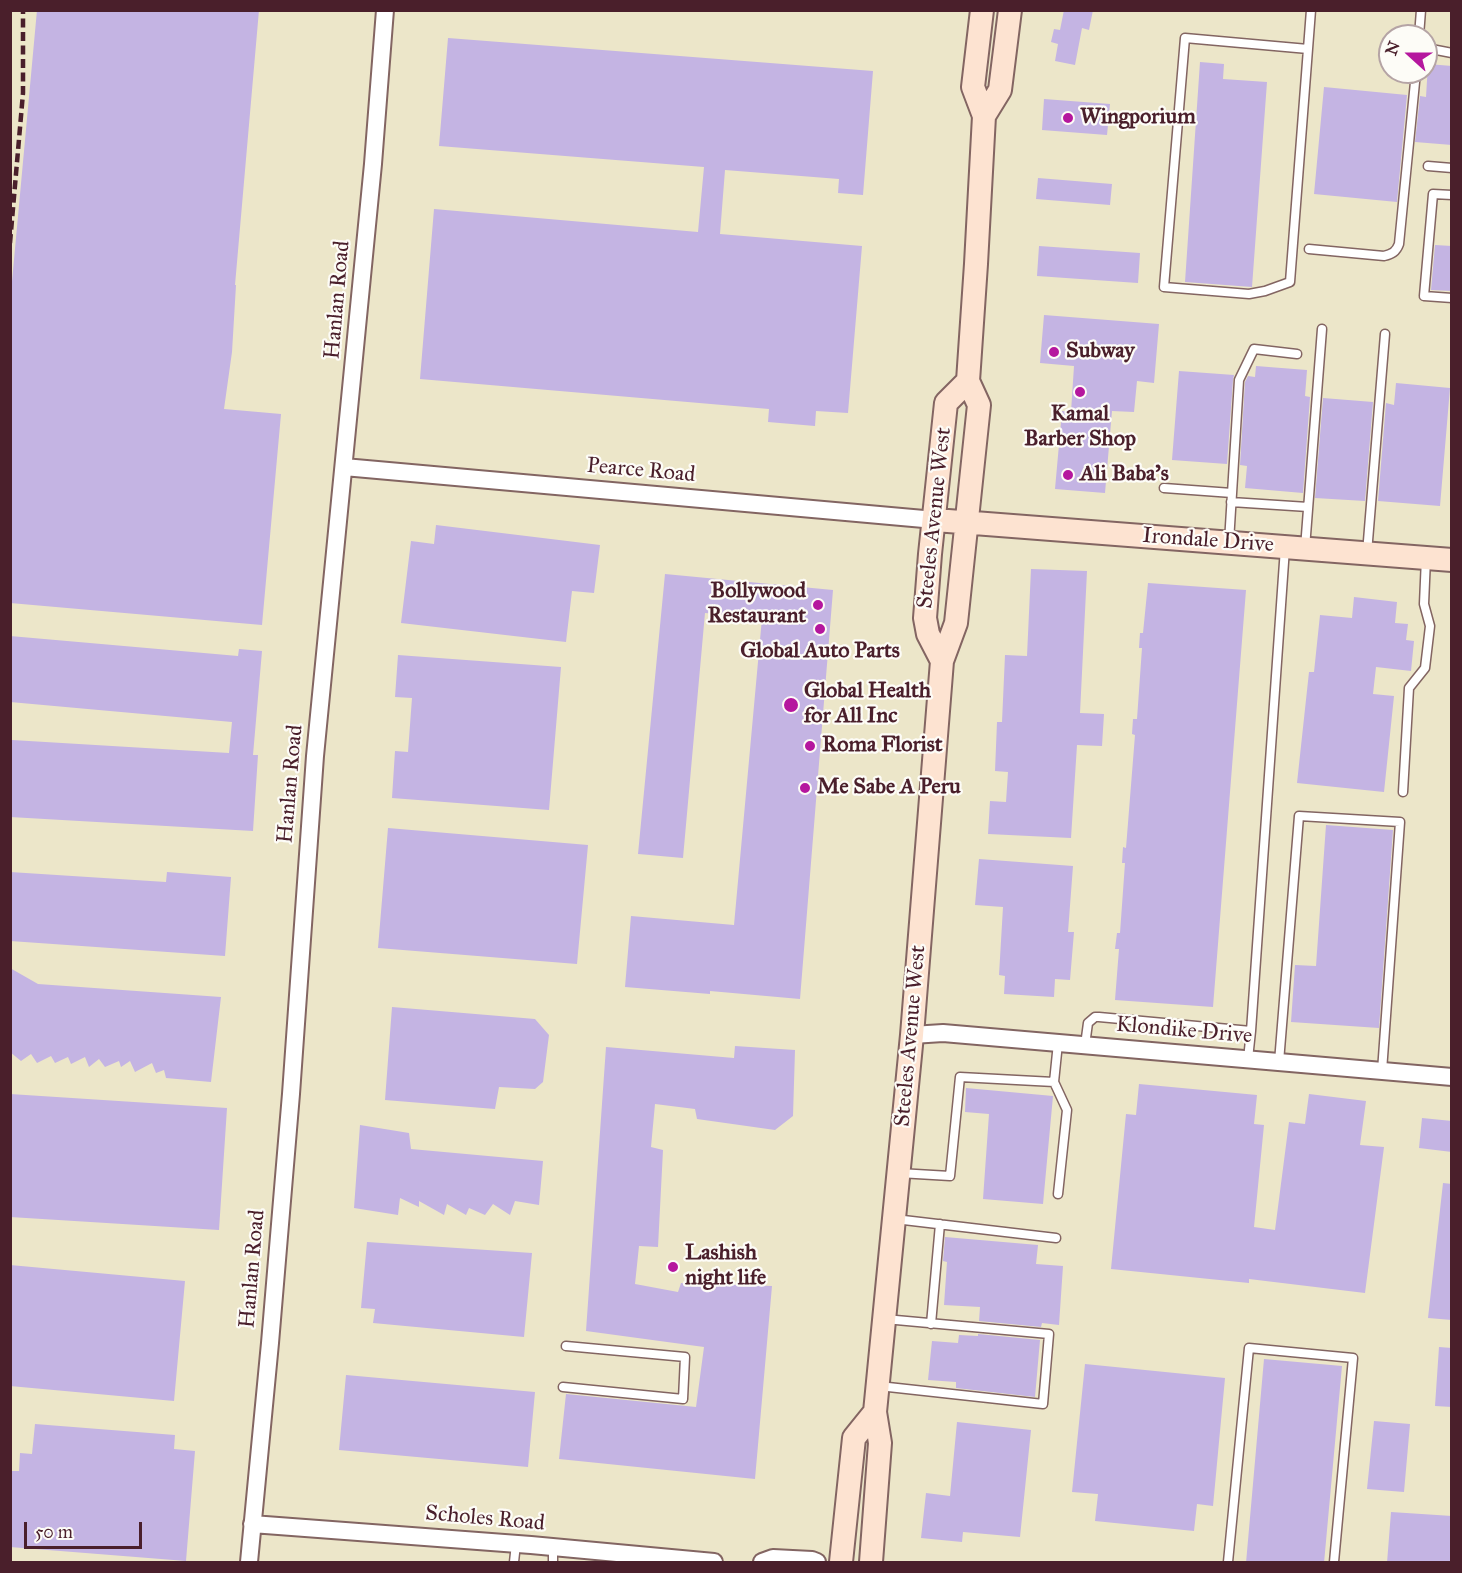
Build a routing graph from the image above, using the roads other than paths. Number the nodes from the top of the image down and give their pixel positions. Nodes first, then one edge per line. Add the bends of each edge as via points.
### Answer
1 (385, 10) edge
2 (982, 10) edge
3 (1010, 10) edge
4 (1311, 10) edge
5 (1308, 49) junction
6 (1415, 84) edge
7 (984, 116) junction
8 (1428, 166) dead end
9 (1452, 168) edge
10 (1452, 195) edge
11 (1309, 249) dead end
12 (1452, 298) edge
13 (1322, 329) dead end
14 (1385, 334) dead end
15 (1297, 354) dead end
16 (968, 381) junction
17 (344, 467) junction
18 (1164, 488) dead end
19 (1232, 497) junction
20 (1308, 507) junction
21 (935, 520) junction
22 (965, 522) junction
23 (1229, 543) junction
24 (1295, 548) junction
25 (1367, 553) junction
26 (1426, 558) junction
27 (1452, 560) edge
28 (942, 661) junction
29 (1403, 792) dead end
30 (1251, 1031) junction
31 (912, 1035) junction
32 (1058, 1043) junction
33 (1085, 1045) junction
34 (1248, 1059) junction
35 (1279, 1062) junction
36 (1382, 1071) junction
37 (1452, 1077) edge
38 (1054, 1082) junction
39 (898, 1173) junction
40 (1058, 1194) dead end
41 (895, 1218) junction
42 (940, 1224) junction
43 (1056, 1238) dead end
44 (884, 1319) junction
45 (931, 1324) junction
46 (566, 1346) dead end
47 (877, 1386) junction
48 (563, 1387) dead end
49 (875, 1412) junction
50 (252, 1524) junction
51 (516, 1544) junction
52 (553, 1555) edge
53 (694, 1562) edge
54 (249, 1563) edge
55 (514, 1563) edge
56 (714, 1563) edge
57 (762, 1563) edge
58 (818, 1563) edge
59 (841, 1563) edge
60 (871, 1563) edge
61 (1228, 1563) edge
62 (1334, 1563) edge

1 - 17 street, Hanlan Road
2 - 7 main road, Steeles Avenue West via 973,87
3 - 7 main road, Steeles Avenue West via 1000,90
4 - 5 lane
5 - 5 lane via 1290,282 1249,294 1164,287 1185,38
6 - 11 lane via 1397,249 1384,255
7 - 16 main road, Steeles Avenue West
8 - 9 lane
10 - 12 lane via 1433,194 1424,296
13 - 20 lane
14 - 25 lane
15 - 19 lane via 1254,349 1239,380
16 - 21 main road, Steeles Avenue West via 946,403
16 - 22 main road, Steeles Avenue West via 979,405
17 - 21 street, Pearce Road
17 - 50 street, Hanlan Road via 315,756 291,1094
18 - 19 lane
19 - 20 lane
19 - 23 lane
20 - 24 lane
21 - 22 main road, Irondale Drive
21 - 28 main road, Steeles Avenue West via 925,618 928,634
22 - 23 main road, Irondale Drive
22 - 28 main road, Steeles Avenue West via 956,623
23 - 24 main road, Irondale Drive
24 - 25 main road, Irondale Drive
24 - 30 lane
25 - 26 main road, Irondale Drive
26 - 27 main road, Irondale Drive
26 - 29 lane via 1424,604 1430,626 1425,668 1409,688
28 - 31 main road, Steeles Avenue West
30 - 33 lane via 1095,1017 1088,1023
30 - 34 lane
31 - 32 street, Klondike Drive via 943,1033
31 - 39 main road, Steeles Avenue West
32 - 33 street, Klondike Drive
32 - 38 lane
33 - 34 street, Klondike Drive
34 - 35 street, Klondike Drive
35 - 36 street, Klondike Drive
35 - 36 lane via 1299,816 1400,822
36 - 37 street, Klondike Drive
38 - 39 lane via 960,1077 950,1176
38 - 40 lane via 1066,1110
39 - 41 main road, Steeles Avenue West
41 - 42 lane
41 - 44 main road, Steeles Avenue West
42 - 43 lane
42 - 45 lane
44 - 45 lane
44 - 47 main road, Steeles Avenue West
45 - 47 lane via 1049,1334 1043,1404
46 - 48 lane via 685,1357 683,1399
47 - 49 main road, Steeles Avenue West
49 - 59 main road via 854,1438
49 - 60 main road, Steeles Avenue West via 880,1443
50 - 51 street, Scholes Road
50 - 54 street, Hanlan Road
51 - 52 street, Scholes Road
51 - 55 lane
52 - 53 street, Scholes Road
53 - 56 street, Scholes Road
57 - 58 street via 773,1558
61 - 62 lane via 1249,1348 1353,1358

